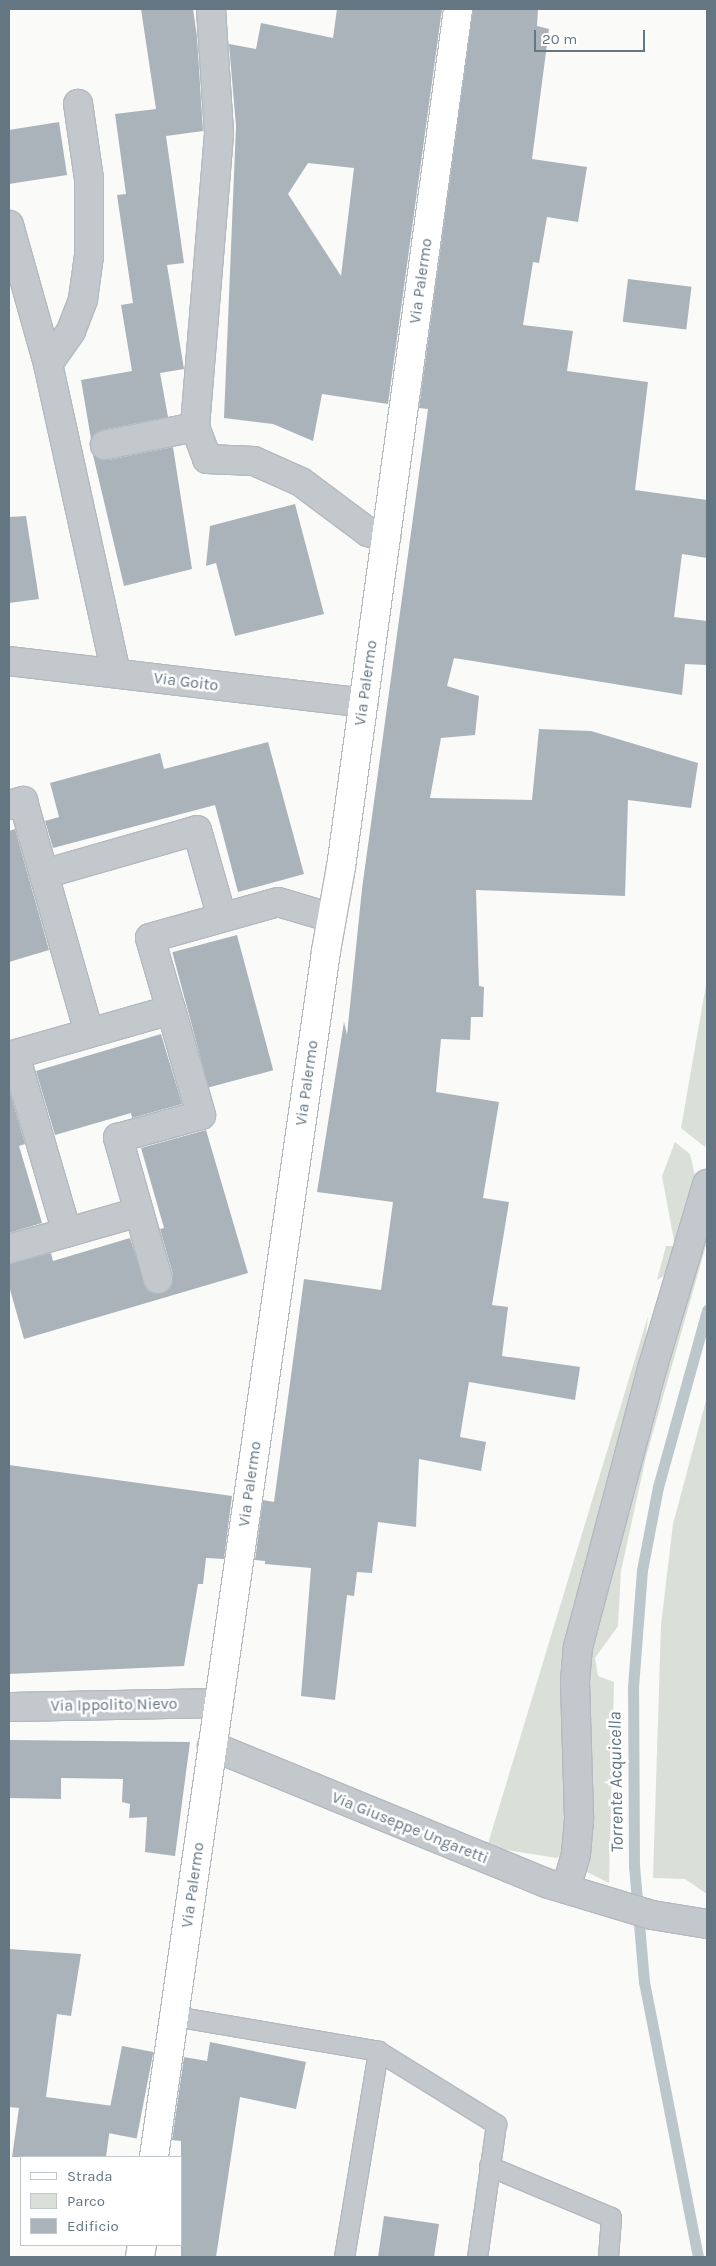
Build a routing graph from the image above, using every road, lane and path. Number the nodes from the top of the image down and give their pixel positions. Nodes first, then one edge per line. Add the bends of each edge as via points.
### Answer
1 (211, 9) edge
2 (458, 9) edge
3 (78, 104) dead end
4 (9, 225) edge
5 (48, 364) junction
6 (195, 427) junction
7 (106, 445) dead end
8 (386, 538) junction
9 (9, 661) edge
10 (116, 673) junction
11 (364, 703) junction
12 (9, 805) edge
13 (44, 874) junction
14 (222, 918) junction
15 (332, 918) junction
16 (171, 1010) junction
17 (89, 1033) junction
18 (12, 1056) edge
19 (707, 1184) edge
20 (139, 1212) junction
21 (67, 1233) junction
22 (9, 1249) edge
23 (158, 1279) dead end
24 (220, 1703) junction
25 (9, 1707) edge
26 (212, 1746) junction
27 (566, 1889) junction
28 (707, 1924) edge
29 (174, 2016) junction
30 (378, 2051) junction
31 (154, 2156) edge
32 (489, 2166) junction
33 (344, 2257) edge
34 (477, 2257) edge
35 (608, 2257) edge

1 - 6 street via 219,134
2 - 8 main road, Via Palermo
3 - 5 street via 89,179 89,256 83,299 71,331
4 - 5 street
5 - 10 street
6 - 7 street
6 - 8 street via 206,459 254,461 301,482 368,532
8 - 11 main road, Via Palermo
9 - 10 street, Via Goito
10 - 11 street, Via Goito
11 - 15 main road, Via Palermo
12 - 13 street via 23,801
13 - 14 street via 197,830
13 - 17 street
14 - 15 street via 278,902
14 - 16 street via 150,938
15 - 24 main road, Via Palermo
16 - 17 street
16 - 20 street via 201,1115 118,1138
17 - 18 street
18 - 21 street
19 - 27 street via 652,1369 580,1638 575,1681 579,1817 576,1854
20 - 21 street
20 - 23 street
21 - 22 street
24 - 25 street, Via Ippolito Nievo
24 - 26 main road, Via Palermo
26 - 27 street, Via Giuseppe Ungaretti
26 - 29 main road, Via Palermo
27 - 28 street, Via Giuseppe Ungaretti via 652,1915
29 - 30 lane
29 - 31 main road, Via Palermo
30 - 32 lane via 496,2124
30 - 33 lane
32 - 34 lane
32 - 35 lane via 611,2217

